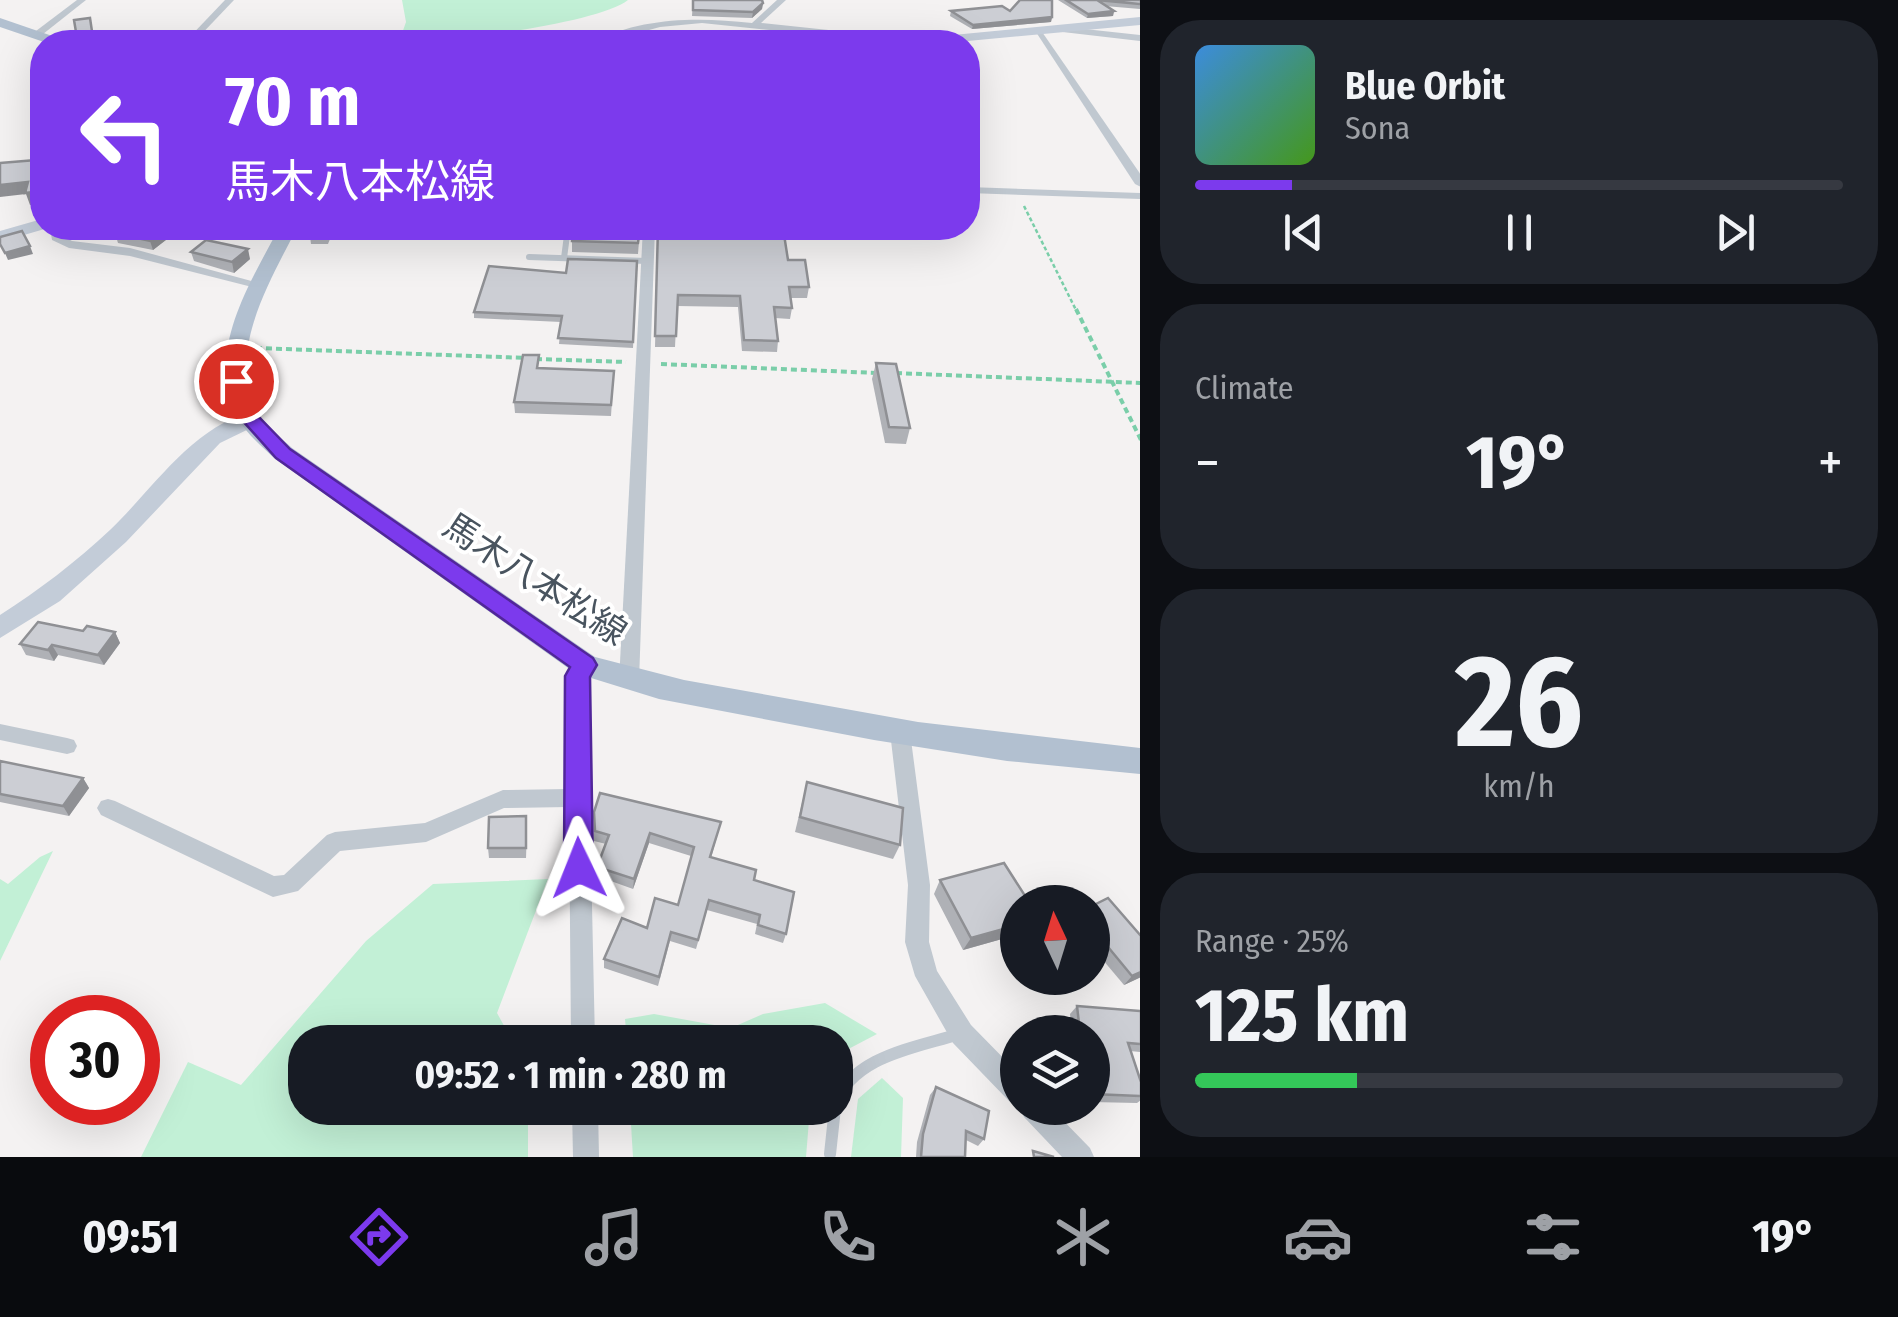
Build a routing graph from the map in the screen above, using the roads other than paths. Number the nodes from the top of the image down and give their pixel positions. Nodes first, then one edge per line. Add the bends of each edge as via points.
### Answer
1 (82, 0) edge
2 (230, 0) edge
3 (782, 0) edge
4 (1140, 21) edge
5 (754, 24) junction
6 (3, 26) edge
7 (43, 30) edge
8 (201, 30) edge
9 (642, 30) edge
10 (813, 30) edge
11 (1058, 30) junction
12 (1037, 31) junction
13 (30, 34) edge
14 (980, 36) edge
15 (1001, 36) junction
16 (980, 38) edge
17 (1140, 38) edge
18 (1140, 184) edge
19 (980, 190) edge
20 (1140, 196) edge
21 (30, 228) edge
22 (0, 237) edge
23 (62, 240) edge
24 (282, 240) edge
25 (566, 240) edge
26 (648, 240) edge
27 (528, 256) dead end
28 (564, 258) junction
29 (647, 261) junction
30 (260, 285) junction
31 (250, 419) junction
32 (0, 628) edge
33 (585, 665) junction
34 (629, 681) junction
35 (0, 732) edge
36 (900, 732) junction
37 (67, 746) dead end
38 (1140, 762) edge
39 (577, 798) junction
40 (108, 808) dead end
41 (583, 1025) edge
42 (962, 1034) junction
43 (1000, 1073) edge
44 (853, 1074) edge
45 (585, 1125) edge
46 (833, 1125) edge
47 (1050, 1125) edge
48 (830, 1154) dead end
49 (586, 1157) edge
50 (1081, 1157) edge

1 - 7 street
2 - 8 street
3 - 5 street
4 - 11 street
5 - 9 street via 680,20
5 - 10 street
6 - 13 main road
11 - 12 street
11 - 17 street
12 - 15 street
12 - 18 street
14 - 15 street
15 - 16 street
19 - 20 street
21 - 22 street
23 - 30 street
24 - 30 main road, 馬木八本松線
25 - 28 lane
26 - 29 street
27 - 28 lane
28 - 29 lane
29 - 34 street
30 - 31 main road, 馬木八本松線 via 236,347 236,381
31 - 32 street via 212,438 118,536
31 - 33 main road, 馬木八本松線 via 283,453
33 - 34 main road, 馬木八本松線
33 - 39 street via 578,676
34 - 36 main road, 馬木八本松線
35 - 37 street
36 - 38 main road, 馬木八本松線
36 - 42 street via 919,885 917,942 935,991
39 - 40 street via 503,799 426,832 335,842 290,884 273,887
39 - 41 street
42 - 43 street
42 - 44 lane
45 - 49 street
46 - 48 lane
47 - 50 street

